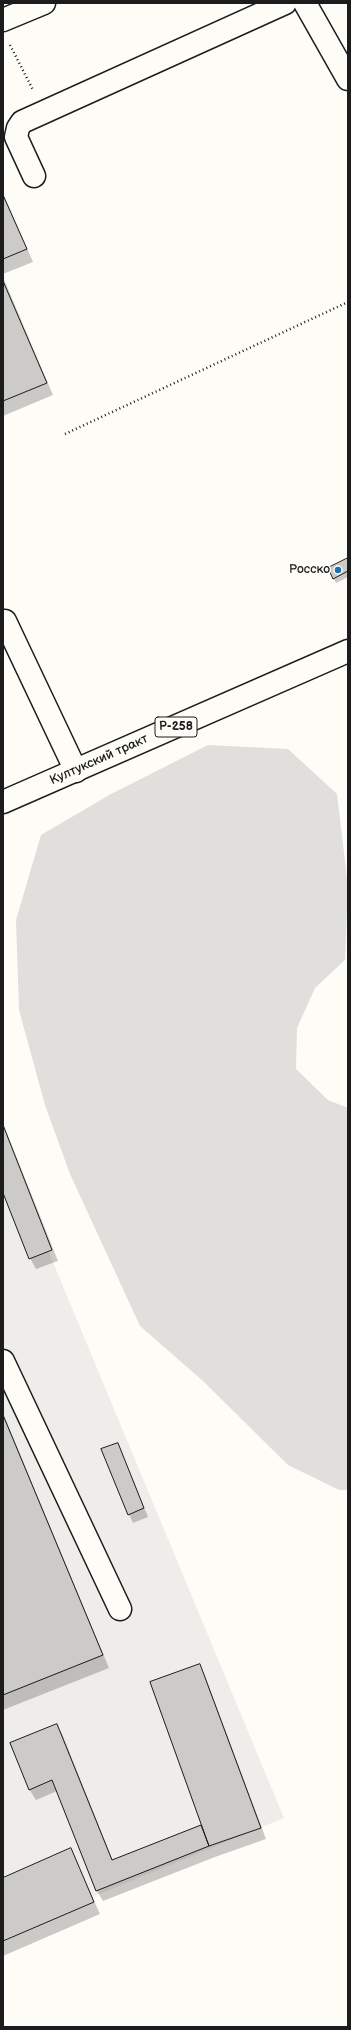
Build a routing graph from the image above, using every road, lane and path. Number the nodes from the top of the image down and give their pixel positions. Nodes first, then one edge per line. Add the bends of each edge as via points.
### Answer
1 (44, 3) edge
2 (285, 3) edge
3 (305, 3) edge
4 (3, 20) edge
5 (10, 44) dead end
6 (348, 79) edge
7 (44, 112) junction
8 (34, 176) dead end
9 (348, 302) edge
10 (64, 434) dead end
11 (5, 621) dead end
12 (348, 651) edge
13 (76, 770) junction
14 (3, 802) edge
15 (3, 1361) edge
16 (120, 1609) dead end

1 - 4 main road
2 - 7 main road
3 - 6 main road
5 - 7 path
7 - 8 main road via 22,122 16,137
9 - 10 path
11 - 13 main road
12 - 13 main road, Култукский тракт / Р-258
13 - 14 main road, Култукский тракт / Р-258
15 - 16 main road

